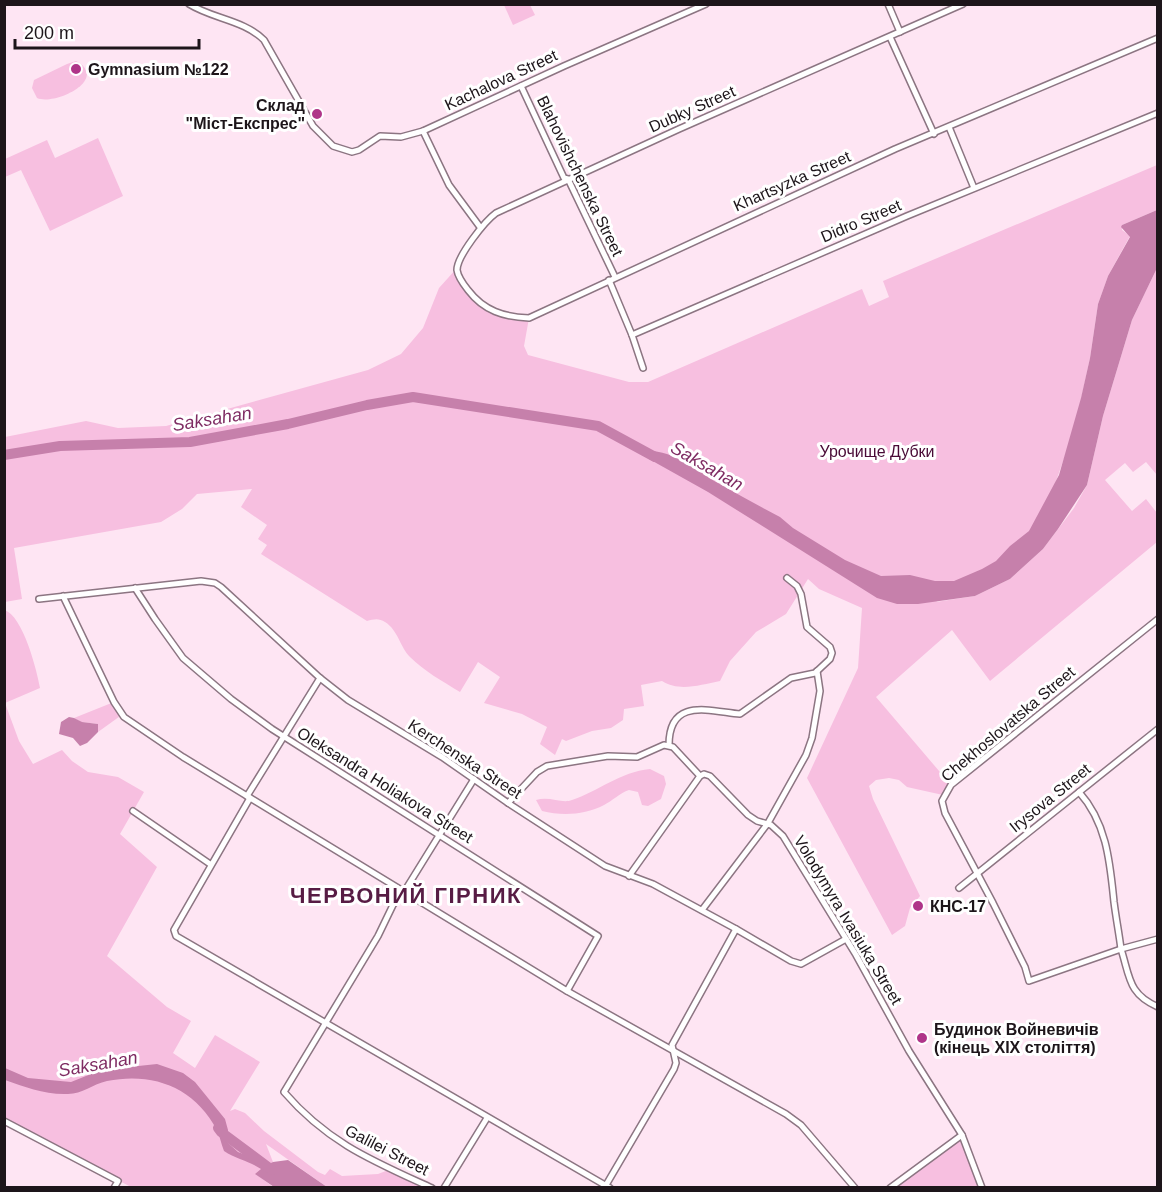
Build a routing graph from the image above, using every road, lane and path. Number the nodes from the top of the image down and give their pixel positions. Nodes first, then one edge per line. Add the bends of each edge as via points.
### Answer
1 (189, 4) edge
2 (706, 4) edge
3 (888, 4) edge
4 (963, 4) edge
5 (900, 32) junction
6 (890, 36) junction
7 (1158, 38) edge
8 (521, 86) junction
9 (1158, 113) edge
10 (949, 127) junction
11 (423, 131) junction
12 (934, 134) junction
13 (568, 179) junction
14 (974, 188) junction
15 (480, 227) junction
16 (457, 268) joint
17 (615, 277) junction
18 (609, 280) junction
19 (632, 335) junction
20 (643, 368) dead end
21 (787, 578) dead end
22 (135, 588) junction
23 (63, 596) junction
24 (39, 599) dead end
25 (1158, 619) edge
26 (817, 671) junction
27 (320, 678) junction
28 (1158, 729) edge
29 (282, 736) junction
30 (669, 744) junction
31 (700, 776) junction
32 (474, 779) junction
33 (1079, 792) junction
34 (248, 797) junction
35 (508, 803) junction
36 (133, 811) dead end
37 (768, 823) junction
38 (440, 836) junction
39 (210, 864) junction
40 (977, 874) junction
41 (629, 876) junction
42 (959, 888) dead end
43 (404, 892) junction
44 (702, 910) junction
45 (736, 929) junction
46 (846, 939) junction
47 (1158, 939) edge
48 (1121, 949) junction
49 (567, 991) junction
50 (1158, 1007) edge
51 (326, 1023) junction
52 (672, 1051) junction
53 (487, 1118) junction
54 (4, 1121) edge
55 (962, 1135) junction
56 (608, 1186) edge
57 (114, 1188) edge
58 (432, 1188) edge
59 (444, 1188) edge
60 (855, 1188) edge
61 (890, 1188) edge
62 (982, 1188) edge

1 - 11 street, Kachalova Street via 257,33 313,126 333,146 352,152 380,136 401,137
2 - 8 street, Kachalova Street
3 - 5 street
4 - 5 street, Dubky Street
5 - 6 street, Dubky Street
6 - 12 street
6 - 13 street, Dubky Street
7 - 10 street, Khartsyzka Street
8 - 11 street, Kachalova Street
8 - 13 street, Blahovishchenska Street via 564,178
9 - 14 street, Didro Street
10 - 12 street, Khartsyzka Street
10 - 14 street
11 - 15 street via 449,185
12 - 17 street, Khartsyzka Street
13 - 15 street, Dubky Street via 496,213
13 - 17 street, Blahovishchenska Street
14 - 19 street, Didro Street
15 - 16 street, Dubky Street
16 - 18 street, Khartsyzka Street via 478,302 499,314 529,318
17 - 18 street, Khartsyzka Street
18 - 19 street
19 - 20 street
21 - 26 street via 801,594 807,627 832,653
22 - 23 street
22 - 27 street, Kerchenska Street via 215,583
22 - 29 street, Oleksandra Holiakova Street via 183,658
23 - 24 street
23 - 34 street via 124,717
25 - 40 street, Chekhoslovatska Street via 943,795 945,813
26 - 30 street via 791,678 740,714 697,709 680,716 671,725
26 - 37 street via 820,691 812,738
27 - 29 street
27 - 32 street, Kerchenska Street via 348,700
28 - 33 street, Irysova Street
29 - 34 street
29 - 38 street, Oleksandra Holiakova Street
30 - 31 street, Volodymyra Ivasiuka Street
30 - 35 street via 637,757 609,756 546,766
31 - 37 street, Volodymyra Ivasiuka Street via 711,776 748,815
31 - 41 street
32 - 35 street, Kerchenska Street
32 - 38 street, Galilei Street
33 - 40 street, Irysova Street
33 - 48 street via 1098,818 1107,846
34 - 39 street
34 - 43 street
35 - 41 street, Kerchenska Street via 605,866
36 - 39 street
37 - 44 street
37 - 46 street, Volodymyra Ivasiuka Street via 783,836
38 - 43 street, Galilei Street
38 - 49 street, Oleksandra Holiakova Street via 598,936
39 - 51 street via 174,930 176,936
40 - 42 street, Irysova Street
40 - 48 street via 1029,981
41 - 44 street, Kerchenska Street
43 - 49 street
43 - 51 street, Galilei Street
44 - 45 street, Kerchenska Street
45 - 46 street, Kerchenska Street via 801,964
45 - 52 street
46 - 55 street, Volodymyra Ivasiuka Street
47 - 48 street
48 - 50 street via 1138,996
49 - 52 street
51 - 53 street
51 - 58 street, Galilei Street via 284,1092 301,1112 356,1153
52 - 56 street via 674,1069
52 - 60 street via 801,1125
53 - 56 street
53 - 59 street, Galilei Street
54 - 57 street via 118,1181
55 - 61 street
55 - 62 street, Volodymyra Ivasiuka Street

